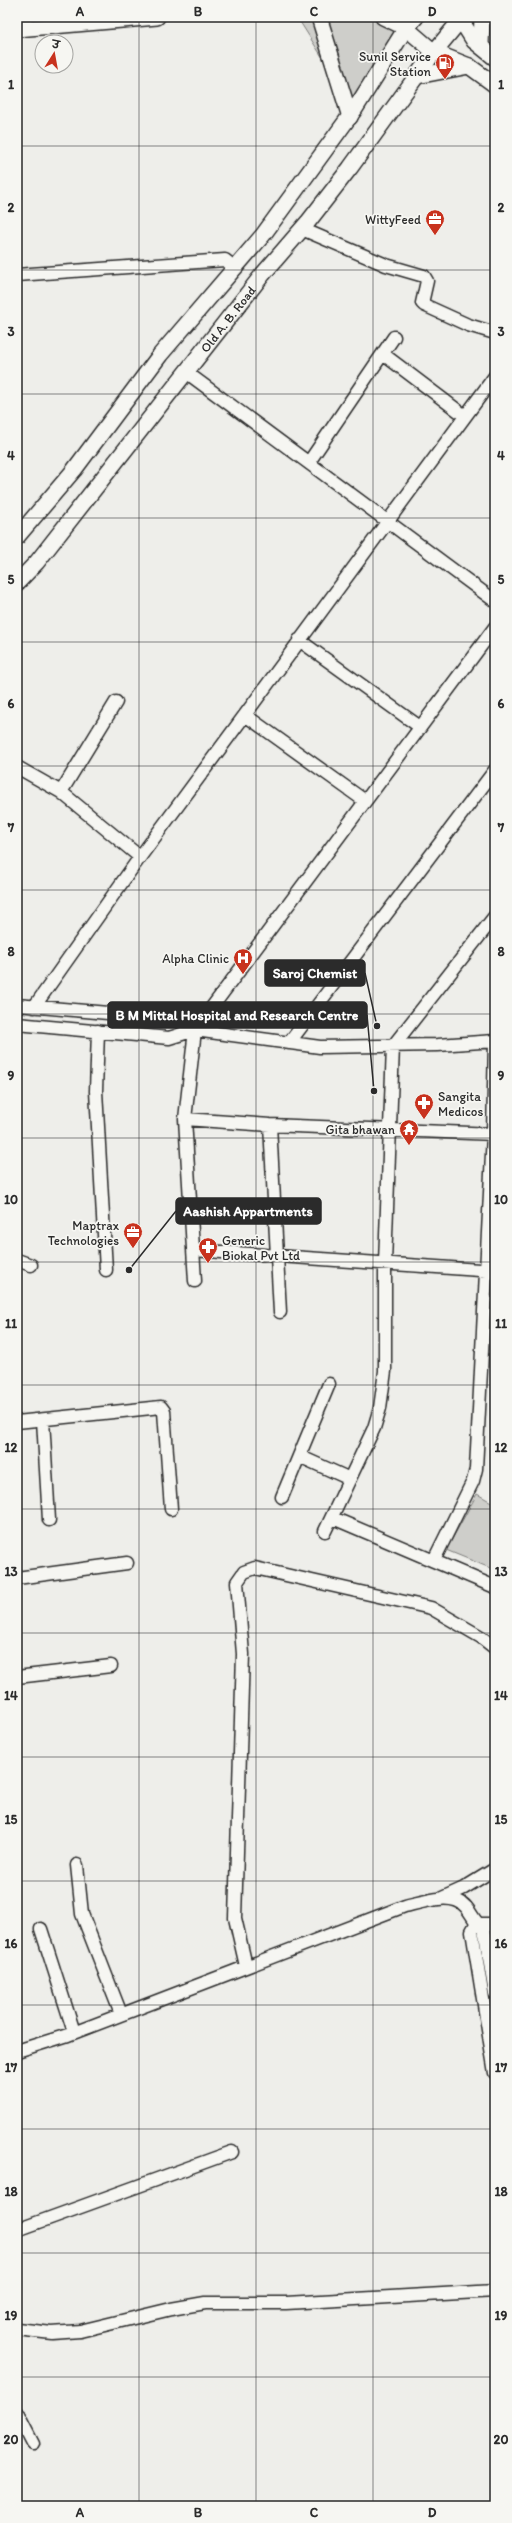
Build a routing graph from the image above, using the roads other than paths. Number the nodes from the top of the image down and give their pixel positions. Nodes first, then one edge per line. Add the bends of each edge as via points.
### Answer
1 (157, 17) edge
2 (319, 17) edge
3 (383, 17) edge
4 (482, 17) edge
5 (461, 18) edge
6 (411, 22) edge
7 (17, 29) edge
8 (481, 46) junction
9 (434, 52) junction
10 (495, 58) edge
11 (469, 66) junction
12 (417, 76) junction
13 (495, 85) edge
14 (350, 117) junction
15 (302, 229) junction
16 (234, 267) junction
17 (17, 275) edge
18 (495, 333) edge
19 (394, 337) dead end
20 (383, 354) junction
21 (186, 372) junction
22 (495, 376) edge
23 (465, 416) junction
24 (309, 462) junction
25 (387, 520) junction
26 (17, 537) edge
27 (17, 583) edge
28 (495, 601) edge
29 (495, 626) edge
30 (299, 640) junction
31 (116, 702) dead end
32 (245, 715) junction
33 (420, 726) junction
34 (17, 767) edge
35 (495, 770) edge
36 (61, 792) junction
37 (365, 801) junction
38 (140, 856) junction
39 (495, 916) edge
40 (17, 1005) edge
41 (34, 1007) junction
42 (17, 1024) edge
43 (195, 1030) junction
44 (98, 1031) junction
45 (495, 1041) edge
46 (289, 1044) junction
47 (394, 1046) junction
48 (185, 1118) junction
49 (270, 1125) junction
50 (391, 1131) junction
51 (494, 1134) edge
52 (193, 1250) junction
53 (276, 1256) junction
54 (17, 1260) edge
55 (385, 1263) junction
56 (31, 1265) dead end
57 (106, 1270) dead end
58 (491, 1271) edge
59 (195, 1281) dead end
60 (280, 1312) dead end
61 (329, 1384) dead end
62 (43, 1420) junction
63 (17, 1422) edge
64 (299, 1456) junction
65 (350, 1479) junction
66 (282, 1497) dead end
67 (171, 1509) dead end
68 (333, 1518) junction
69 (49, 1520) dead end
70 (325, 1532) dead end
71 (434, 1560) junction
72 (127, 1563) dead end
73 (17, 1578) edge
74 (495, 1587) edge
75 (495, 1648) edge
76 (111, 1666) dead end
77 (17, 1677) edge
78 (77, 1865) dead end
79 (495, 1868) edge
80 (439, 1899) junction
81 (476, 1924) junction
82 (495, 1924) edge
83 (41, 1929) dead end
84 (246, 1966) junction
85 (495, 1993) edge
86 (122, 2014) junction
87 (74, 2032) junction
88 (17, 2051) edge
89 (495, 2072) edge
90 (232, 2152) dead end
91 (17, 2230) edge
92 (495, 2291) edge
93 (17, 2329) edge
94 (17, 2413) edge
95 (33, 2444) dead end

1 - 7 main road
2 - 14 main road
3 - 6 main road
4 - 8 main road
5 - 8 main road via 474,41
5 - 9 main road, Old A. B. Road
6 - 9 main road
6 - 14 main road, Old A. B. Road
8 - 10 main road
9 - 11 main road
9 - 12 main road, Old A. B. Road
11 - 12 main road
11 - 13 main road
12 - 15 main road, Old A. B. Road
14 - 16 main road, Old A. B. Road via 263,235
15 - 18 street via 386,265 424,276 427,282 422,303 424,305 468,325
15 - 21 main road, Old A. B. Road
16 - 17 street via 225,260
16 - 26 main road, Old A. B. Road via 160,355 74,470
19 - 20 street
20 - 23 street
20 - 24 street
21 - 24 street
21 - 27 main road, Old A. B. Road via 37,562
22 - 23 street
23 - 25 street
24 - 25 street
25 - 28 street
25 - 30 street
29 - 33 street
30 - 32 street
30 - 33 street
31 - 36 street
32 - 37 street
32 - 38 street
33 - 37 street
34 - 36 street
35 - 46 street
36 - 38 street
37 - 43 street
38 - 41 street
39 - 47 street
40 - 41 street
41 - 43 street via 176,1020
42 - 44 street
43 - 44 street via 169,1038
43 - 46 street
43 - 48 street
44 - 57 street via 96,1091
45 - 47 street
45 - 51 street
46 - 47 street via 320,1047
47 - 50 street
48 - 49 street
48 - 52 street
49 - 50 street
49 - 53 street
50 - 51 street
50 - 55 street
51 - 58 street
52 - 53 street
52 - 59 street
53 - 55 street
53 - 60 street
54 - 56 street
55 - 58 street
55 - 65 street via 385,1371 380,1408 374,1428
58 - 71 street via 476,1469 473,1481
61 - 64 street
62 - 63 street
62 - 67 street via 161,1407 164,1411
62 - 69 street
64 - 65 street
64 - 66 street
65 - 68 street
68 - 70 street
68 - 71 street
71 - 74 street
72 - 73 street
75 - 84 street via 431,1608 255,1568 244,1572 237,1582 243,1654 235,1918
76 - 77 street
78 - 86 street via 82,1914
79 - 80 street via 464,1888
80 - 81 street via 456,1900 466,1906
80 - 84 street via 405,1906
81 - 82 street
81 - 85 street via 484,1928
81 - 89 street via 472,1931
83 - 87 street
84 - 86 street
86 - 87 street
87 - 88 street
90 - 91 street
92 - 93 street via 286,2303 205,2303 80,2331 52,2333
94 - 95 street

